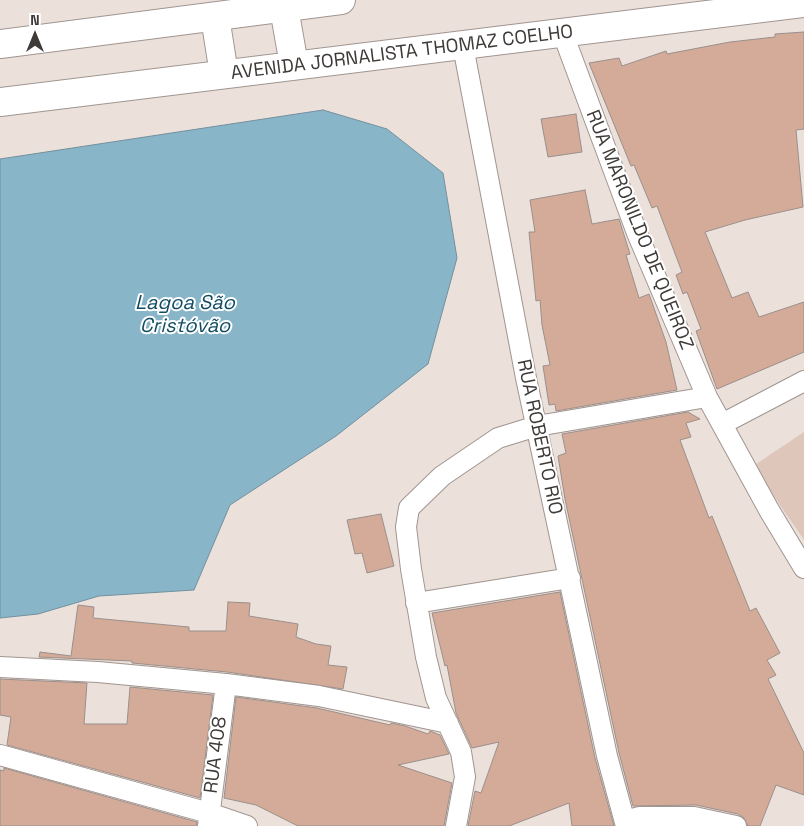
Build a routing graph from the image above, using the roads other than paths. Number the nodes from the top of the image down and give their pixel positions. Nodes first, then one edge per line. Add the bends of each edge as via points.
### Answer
1 (341, 0) edge
2 (804, 3) edge
3 (284, 8) junction
4 (215, 17) junction
5 (562, 34) junction
6 (0, 44) edge
7 (463, 46) junction
8 (294, 65) junction
9 (224, 74) junction
10 (0, 102) edge
11 (804, 381) edge
12 (707, 397) junction
13 (722, 424) junction
14 (537, 426) junction
15 (804, 568) edge
16 (570, 578) junction
17 (416, 604) junction
18 (0, 667) edge
19 (226, 684) junction
20 (448, 723) junction
21 (0, 755) edge
22 (208, 819) edge
23 (626, 823) edge
24 (247, 826) edge
25 (456, 826) edge
26 (736, 826) edge

1 - 3 main road
2 - 5 main road, AVENIDA JORNALISTA THOMAZ COELHO
3 - 4 main road
3 - 8 main road
4 - 6 main road
4 - 9 main road
5 - 7 main road, AVENIDA JORNALISTA THOMAZ COELHO
5 - 12 street, RUA MARONILDO DE QUEIROZ via 637,233
7 - 8 main road, AVENIDA JORNALISTA THOMAZ COELHO
7 - 14 street, RUA ROBERTO RIO
8 - 9 main road, AVENIDA JORNALISTA THOMAZ COELHO
9 - 10 main road, AVENIDA JORNALISTA THOMAZ COELHO
11 - 13 street
12 - 13 street, RUA MARONILDO DE QUEIROZ
12 - 14 street
13 - 15 street, RUA MARONILDO DE QUEIROZ
14 - 16 street, RUA ROBERTO RIO
14 - 17 street via 498,438 477,451 442,476 409,508 406,527
16 - 17 street
16 - 23 street, RUA ROBERTO RIO via 607,756
17 - 20 street via 436,698
18 - 19 street
19 - 20 street via 318,696
19 - 22 street, RUA 408
20 - 25 street via 461,752 465,777
21 - 22 street
22 - 24 street
23 - 26 street via 639,817 694,818

